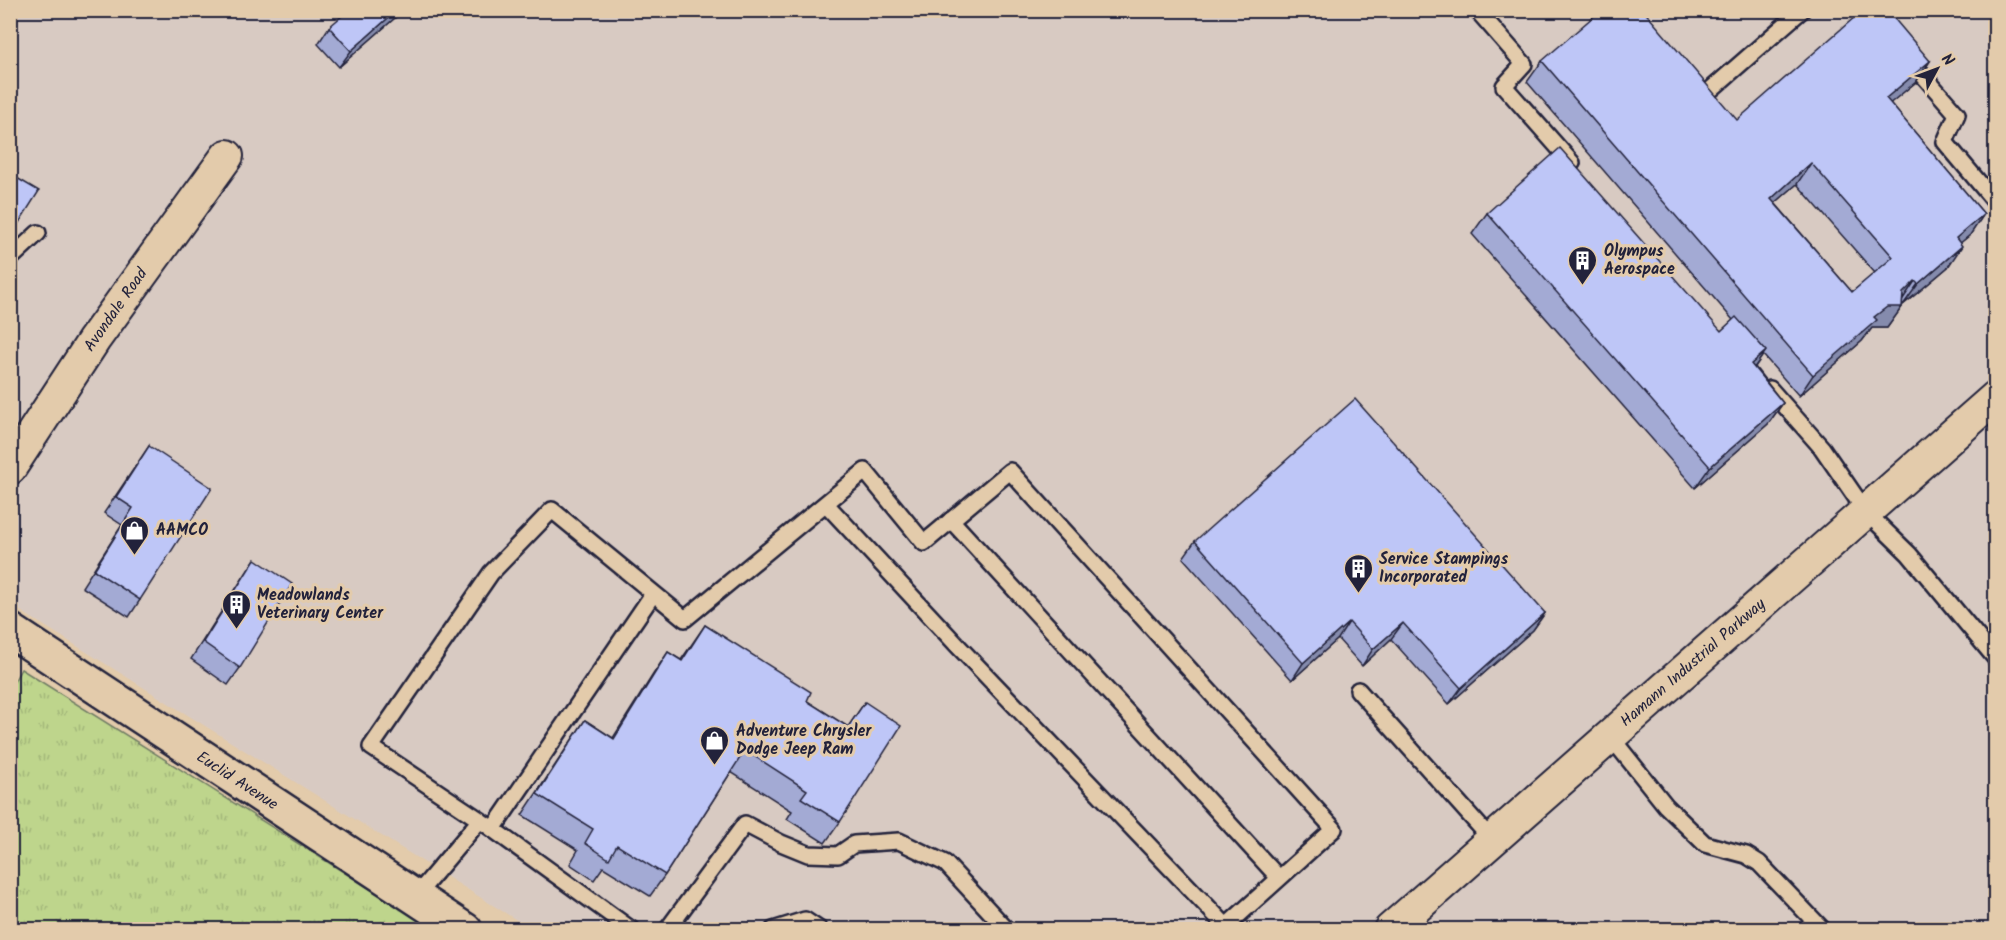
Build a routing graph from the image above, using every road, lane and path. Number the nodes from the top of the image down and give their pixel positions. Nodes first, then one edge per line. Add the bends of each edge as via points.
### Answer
1 (1477, 10) edge
2 (1802, 10) edge
3 (1897, 45) edge
4 (1685, 84) edge
5 (227, 156) dead end
6 (1581, 174) edge
7 (1995, 203) edge
8 (38, 233) dead end
9 (10, 259) edge
10 (1760, 377) edge
11 (1995, 397) edge
12 (10, 468) edge
13 (826, 504) junction
14 (1866, 512) junction
15 (951, 520) junction
16 (653, 594) junction
17 (10, 630) edge
18 (1995, 659) edge
19 (1358, 690) dead end
20 (1610, 735) junction
21 (480, 820) junction
22 (493, 829) junction
23 (1492, 840) junction
24 (1279, 878) junction
25 (415, 897) junction
26 (1224, 928) edge
27 (465, 930) edge
28 (632, 930) edge
29 (667, 930) edge
30 (773, 930) edge
31 (820, 930) edge
32 (1007, 930) edge
33 (1390, 930) edge
34 (1823, 930) edge

1 - 6 lane via 1524,64 1504,86
2 - 4 lane via 1699,100
3 - 7 lane via 1957,114 1945,142
5 - 12 street, Avondale Road via 94,340
8 - 9 lane
10 - 14 lane via 1822,448
11 - 14 street, Hamann Industrial Parkway
13 - 15 lane via 865,471 924,543
13 - 16 lane via 685,619
13 - 26 lane
14 - 18 lane via 1909,554
14 - 20 street, Hamann Industrial Parkway
15 - 24 lane
15 - 24 lane via 1010,471 1334,829
16 - 21 lane via 552,510 491,573 371,747
16 - 22 lane
17 - 25 main road, Euclid Avenue
19 - 23 lane
20 - 23 street, Hamann Industrial Parkway
20 - 34 lane via 1665,806 1705,844 1759,862
21 - 22 lane
21 - 25 lane
22 - 28 lane
23 - 33 street, Hamann Industrial Parkway
24 - 26 lane
25 - 27 main road, Euclid Avenue
29 - 32 lane via 745,824 808,854 837,855 854,844 899,841 945,863
30 - 31 lane via 805,920

